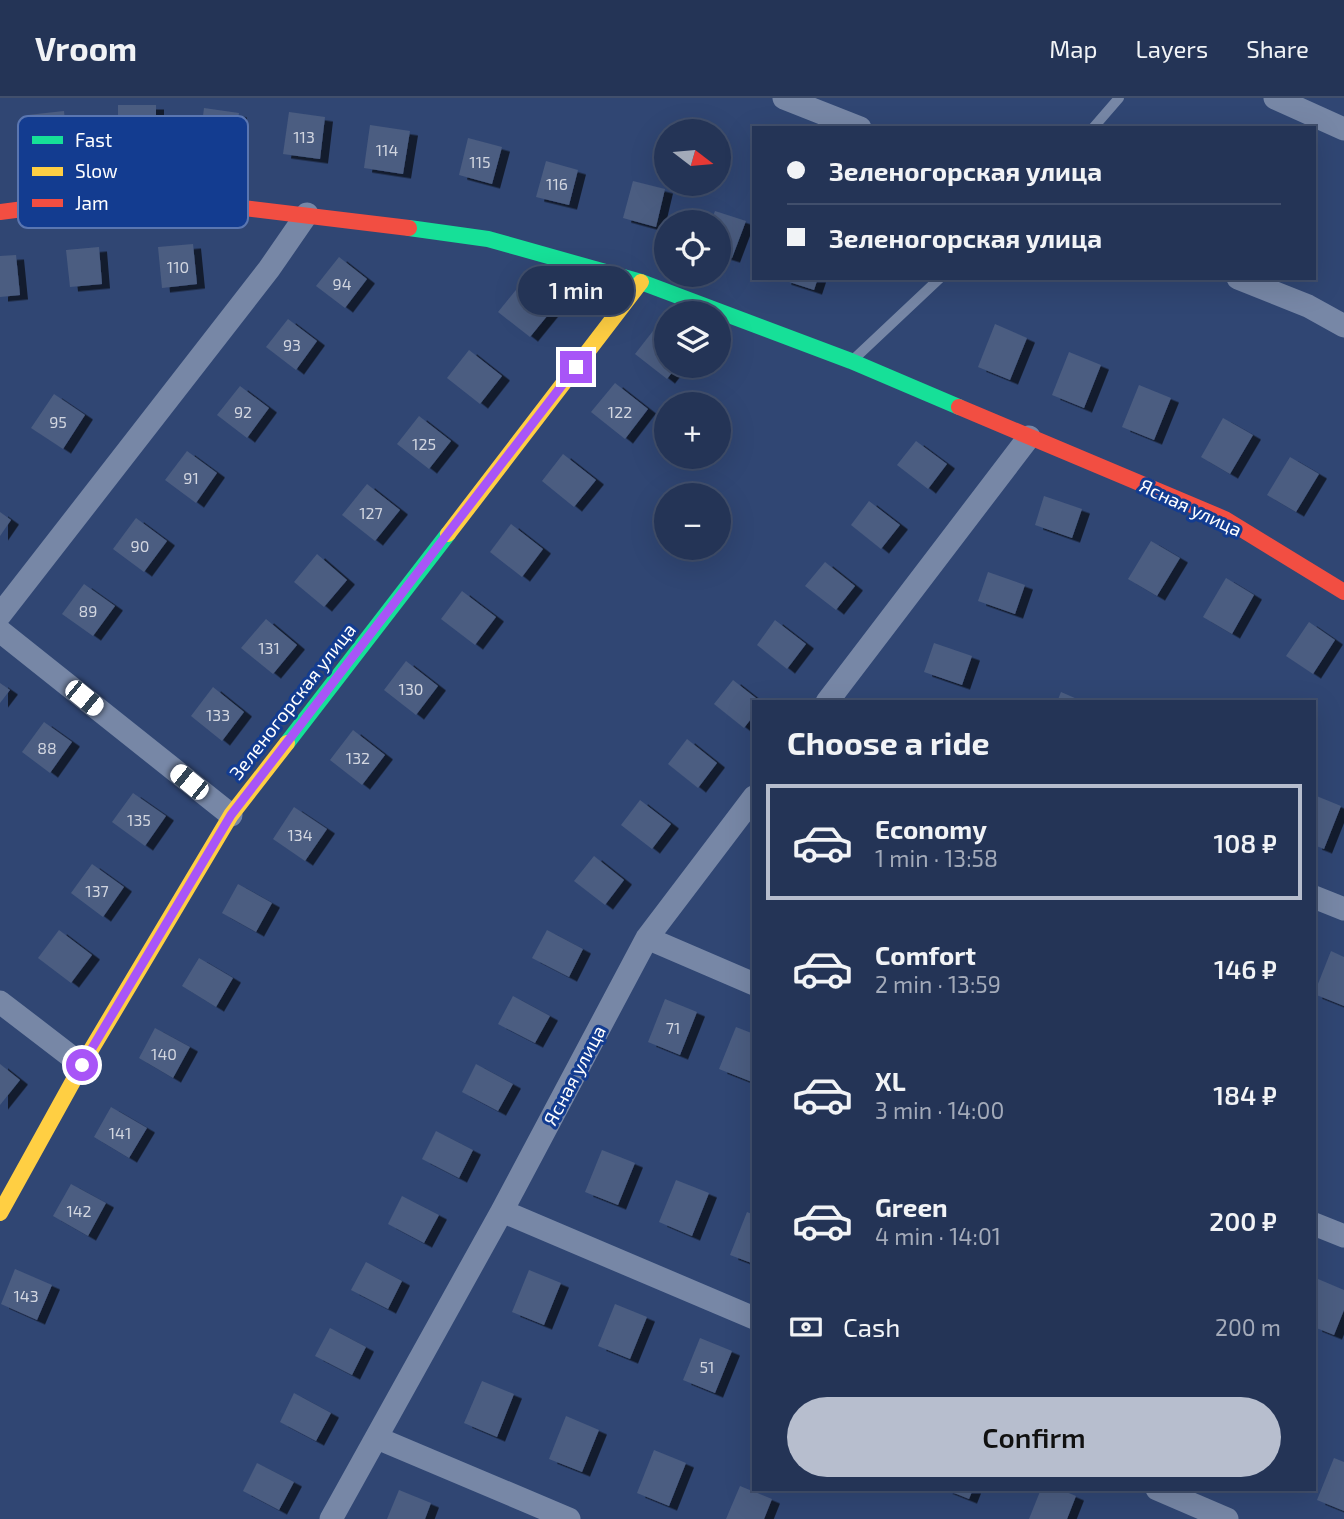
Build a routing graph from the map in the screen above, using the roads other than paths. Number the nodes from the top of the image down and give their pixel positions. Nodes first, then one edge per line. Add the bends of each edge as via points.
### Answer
1 (784, 98) edge
2 (1119, 98) edge
3 (1275, 98) edge
4 (855, 126) edge
5 (1095, 126) edge
6 (1344, 129) edge
7 (248, 208) edge
8 (18, 210) edge
9 (0, 212) edge
10 (307, 214) junction
11 (938, 280) edge
12 (1243, 280) edge
13 (641, 282) junction
14 (1344, 326) edge
15 (851, 361) junction
16 (1029, 437) junction
17 (1344, 593) edge
18 (0, 615) edge
19 (0, 631) edge
20 (837, 699) edge
21 (752, 800) edge
22 (231, 815) junction
23 (1316, 898) edge
24 (1344, 909) edge
25 (647, 938) junction
26 (752, 983) edge
27 (0, 1002) edge
28 (82, 1065) junction
29 (502, 1212) junction
30 (0, 1213) edge
31 (1316, 1225) edge
32 (1344, 1236) edge
33 (752, 1317) edge
34 (377, 1438) junction
35 (1162, 1491) edge
36 (331, 1519) edge
37 (569, 1519) edge
38 (1227, 1519) edge

1 - 4 street
2 - 5 lane
3 - 6 street
7 - 10 street, Ясная улица
8 - 9 street, Ясная улица
10 - 13 street, Ясная улица via 488,239
10 - 18 street
11 - 15 lane
12 - 14 street
13 - 15 street, Ясная улица
13 - 22 street, Зеленогорская улица
15 - 16 street, Ясная улица
16 - 17 street, Ясная улица via 1225,519
16 - 20 street
19 - 22 street
21 - 25 street, Ясная улица
22 - 28 street, Зеленогорская улица
23 - 24 street
25 - 26 street
25 - 29 street, Ясная улица
27 - 28 street
28 - 30 street, Зеленогорская улица
29 - 33 street
29 - 34 street, Ясная улица
31 - 32 street
34 - 36 street, Ясная улица
34 - 37 street
35 - 38 street

